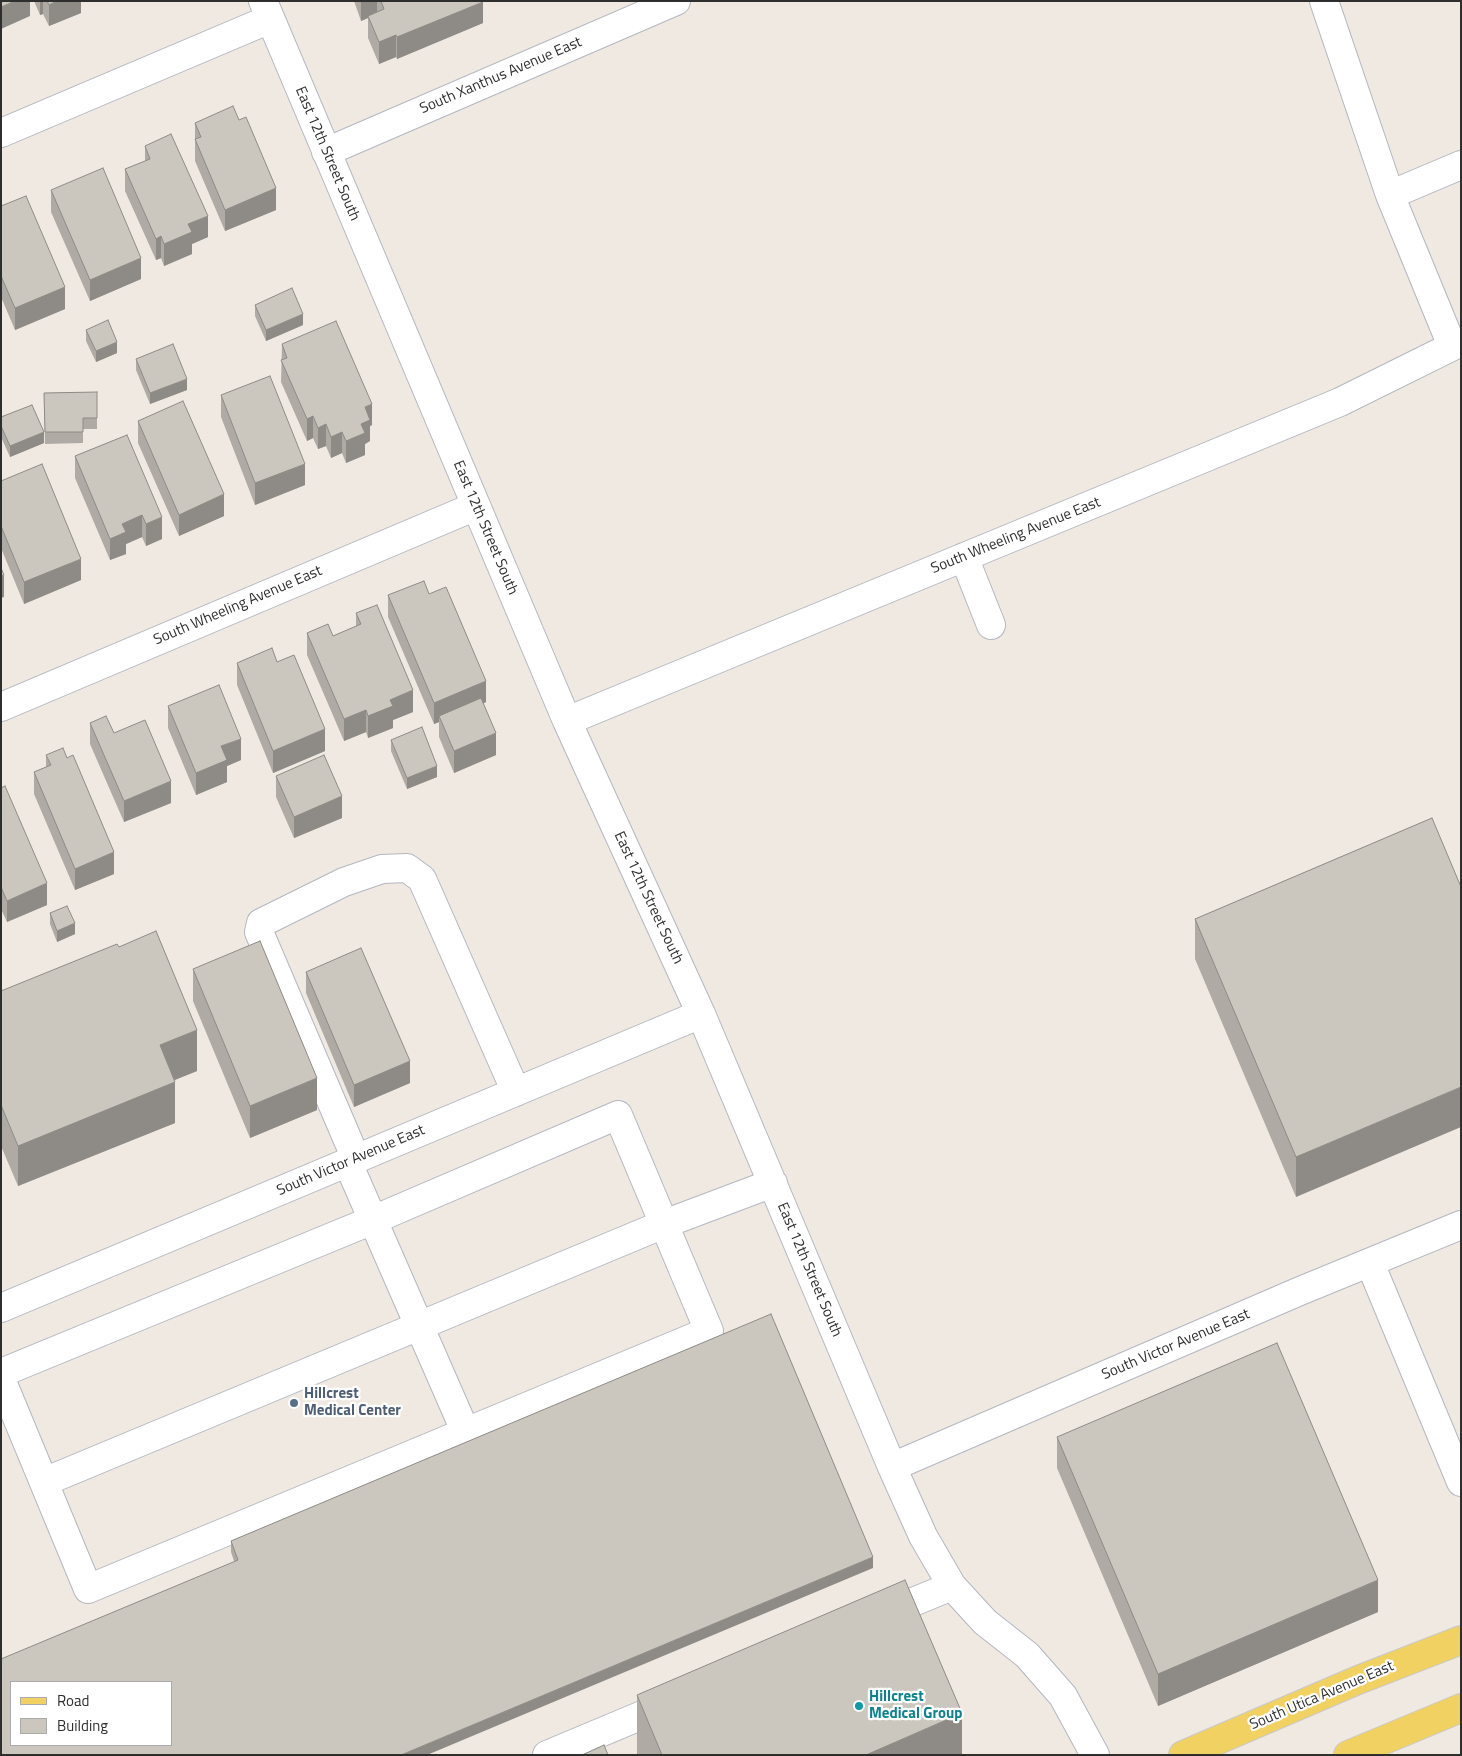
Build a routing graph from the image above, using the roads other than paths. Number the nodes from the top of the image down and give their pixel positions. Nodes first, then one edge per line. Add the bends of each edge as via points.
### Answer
1 (676, 1) edge
2 (1324, 1) edge
3 (267, 10) edge
4 (1, 133) edge
5 (326, 152) junction
6 (1461, 165) edge
7 (1390, 195) junction
8 (1456, 344) edge
9 (476, 506) junction
10 (964, 557) junction
11 (991, 625) dead end
12 (1, 707) edge
13 (567, 721) junction
14 (701, 1014) junction
15 (516, 1092) junction
16 (352, 1161) junction
17 (773, 1183) junction
18 (373, 1220) junction
19 (664, 1224) junction
20 (1461, 1225) edge
21 (1370, 1262) junction
22 (1, 1308) edge
23 (420, 1326) junction
24 (1, 1373) edge
25 (1, 1379) edge
26 (470, 1441) junction
27 (892, 1467) junction
28 (44, 1482) junction
29 (1461, 1482) edge
30 (952, 1586) junction
31 (859, 1625) edge
32 (1461, 1640) edge
33 (694, 1694) edge
34 (1461, 1708) edge
35 (547, 1755) edge
36 (1095, 1755) edge
37 (1184, 1755) edge
38 (1348, 1755) edge

1 - 5 street, South Xanthus Avenue East
2 - 7 street
3 - 4 street
3 - 5 street, East 12th Street South
5 - 9 street, East 12th Street South
6 - 7 street
7 - 8 street
8 - 10 street, South Wheeling Avenue East via 1340,402
9 - 12 street, South Wheeling Avenue East
9 - 13 street, East 12th Street South
10 - 11 street
10 - 13 street, South Wheeling Avenue East
13 - 14 street, East 12th Street South
14 - 15 street, South Victor Avenue East
14 - 17 street, East 12th Street South
15 - 16 street, South Victor Avenue East
15 - 16 street via 422,879 407,868 382,869 344,882 261,923 259,932
16 - 18 street
16 - 22 street, South Victor Avenue East
17 - 19 street
17 - 27 street, East 12th Street South
18 - 19 street via 618,1115
18 - 23 street
18 - 24 street
19 - 23 street
19 - 26 street via 709,1331
20 - 21 street, South Victor Avenue East
21 - 27 street, South Victor Avenue East
21 - 29 street
23 - 26 street
23 - 28 street
25 - 28 street
26 - 28 street via 88,1589
27 - 30 street, East 12th Street South via 923,1536
30 - 31 street
30 - 36 street, East 12th Street South via 985,1622 1027,1655 1064,1696
32 - 37 main road, South Utica Avenue East via 1358,1680
33 - 35 street
34 - 38 main road

